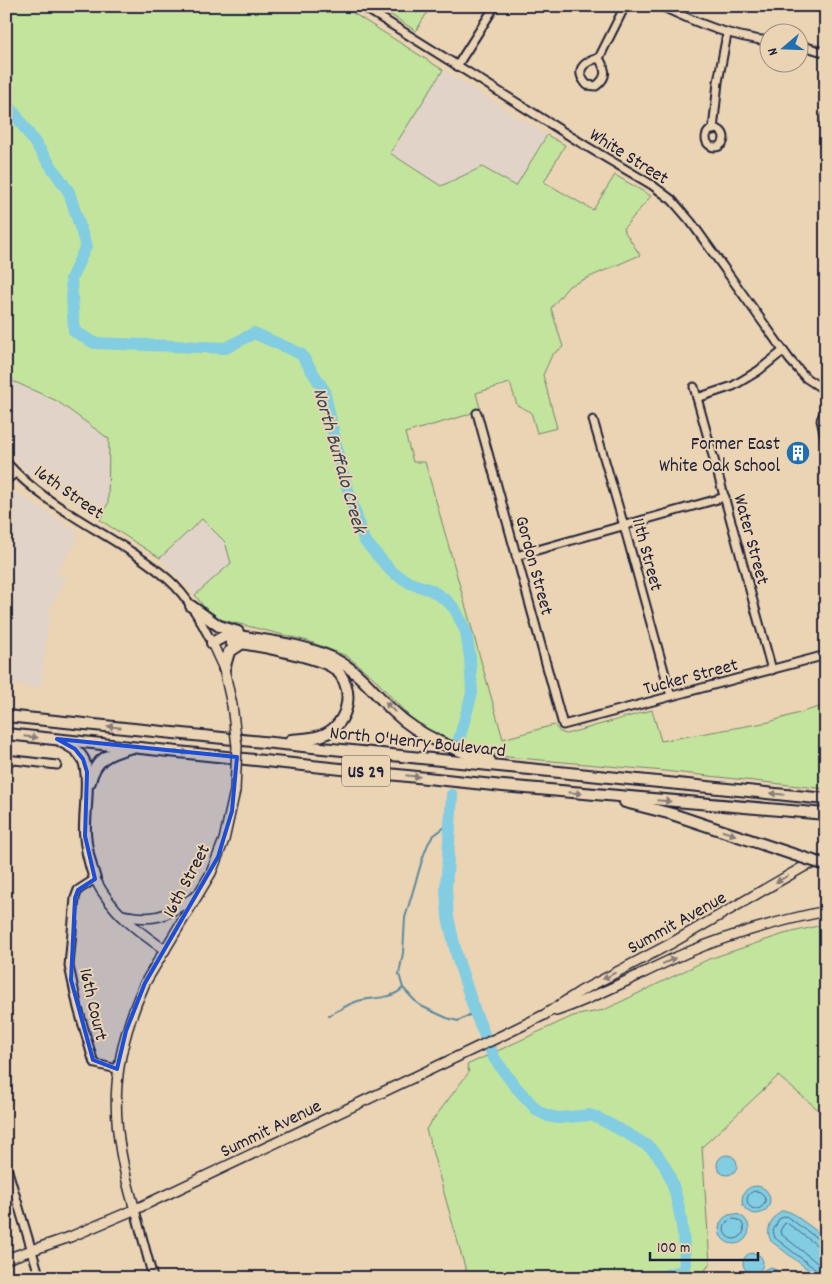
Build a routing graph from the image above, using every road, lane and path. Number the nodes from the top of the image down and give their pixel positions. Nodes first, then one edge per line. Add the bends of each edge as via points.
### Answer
1 (362, 6) edge
2 (495, 6) edge
3 (625, 6) edge
4 (661, 6) edge
5 (727, 34) junction
6 (760, 40) edge
7 (810, 48) edge
8 (826, 53) edge
9 (600, 58) dead end
10 (457, 66) junction
11 (826, 116) edge
12 (712, 130) dead end
13 (826, 153) edge
14 (783, 351) junction
15 (694, 387) dead end
16 (826, 391) edge
17 (697, 398) junction
18 (826, 408) edge
19 (477, 413) dead end
20 (593, 420) dead end
21 (826, 442) edge
22 (6, 462) edge
23 (16, 473) junction
24 (6, 480) edge
25 (725, 497) junction
26 (624, 526) junction
27 (516, 556) junction
28 (191, 606) junction
29 (253, 638) junction
30 (212, 643) junction
31 (241, 644) junction
32 (826, 655) edge
33 (224, 669) junction
34 (772, 670) junction
35 (671, 696) junction
36 (6, 716) edge
37 (563, 725) joint
38 (6, 734) edge
39 (57, 739) junction
40 (250, 740) junction
41 (134, 747) junction
42 (6, 759) edge
43 (57, 765) dead end
44 (510, 767) junction
45 (598, 795) junction
46 (826, 799) edge
47 (85, 810) junction
48 (826, 814) edge
49 (826, 860) edge
50 (826, 865) edge
51 (95, 879) junction
52 (199, 895) junction
53 (826, 911) edge
54 (121, 915) junction
55 (165, 950) junction
56 (544, 1015) junction
57 (117, 1069) junction
58 (6, 1164) edge
59 (135, 1210) junction
60 (32, 1251) junction
61 (6, 1259) edge
62 (40, 1278) edge
63 (153, 1278) edge

1 - 10 street, White Street
2 - 10 street
3 - 9 street
4 - 5 street
5 - 6 street
5 - 12 street
7 - 8 street
10 - 14 street, White Street via 672,200
11 - 13 street
14 - 16 street, White Street via 806,378
14 - 17 street via 733,386
15 - 17 street, Water Street
17 - 25 street, Water Street
18 - 21 street via 821,420
19 - 27 street, Gordon Street
20 - 26 street, 11th Street
22 - 23 street, 16th Street
23 - 24 street
23 - 28 street, 16th Street via 50,500 135,554 170,581
25 - 26 street
25 - 34 street, Water Street
26 - 27 street
26 - 35 street, 11th Street
27 - 37 street, Gordon Street
28 - 29 highway via 219,626
28 - 30 street, 16th Street
29 - 30 highway via 227,636
44 -> 29 highway via 454,750 416,730 392,711 358,674 336,660 310,649
30 - 31 highway
30 - 33 main road, 16th Street
31 - 33 highway via 229,652
31 - 40 highway via 325,664 336,670 347,694 346,713 327,734 314,738
32 - 34 street, Tucker Street
33 - 52 main road, 16th Street, bridge via 237,746 235,791 218,858
34 - 35 street, Tucker Street
35 - 37 street, Tucker Street
40 -> 36 highway, North O'Henry Boulevard / US 29
38 -> 39 highway, North O'Henry Boulevard / US 29
39 - 41 highway, North O'Henry Boulevard / US 29
39 - 47 highway via 75,749 83,759 87,772
40 - 44 highway, North O'Henry Boulevard / US 29
41 -> 45 highway, North O'Henry Boulevard / US 29
41 - 47 highway via 100,761 92,772
42 - 43 street
46 -> 44 highway, North O'Henry Boulevard / US 29
45 -> 48 highway, North O'Henry Boulevard / US 29
45 -> 50 highway, bridge via 672,814
47 - 51 highway via 87,850
49 -> 56 main road, Summit Avenue via 805,866
51 - 54 main road
51 - 57 street, 16th Court via 78,890 75,898 69,966 93,1060 96,1064
52 - 54 main road via 174,911 153,919
52 - 55 main road, 16th Street
56 -> 53 main road, Summit Avenue via 581,1003 686,953 737,934
54 - 55 main road
55 - 57 main road, 16th Street via 137,1002
56 - 59 main road, Summit Avenue
57 - 59 main road, 16th Street via 118,1144
58 - 60 street
59 - 60 main road, Summit Avenue
59 - 63 street, 16th Street
60 - 61 main road, Summit Avenue
60 - 62 street

